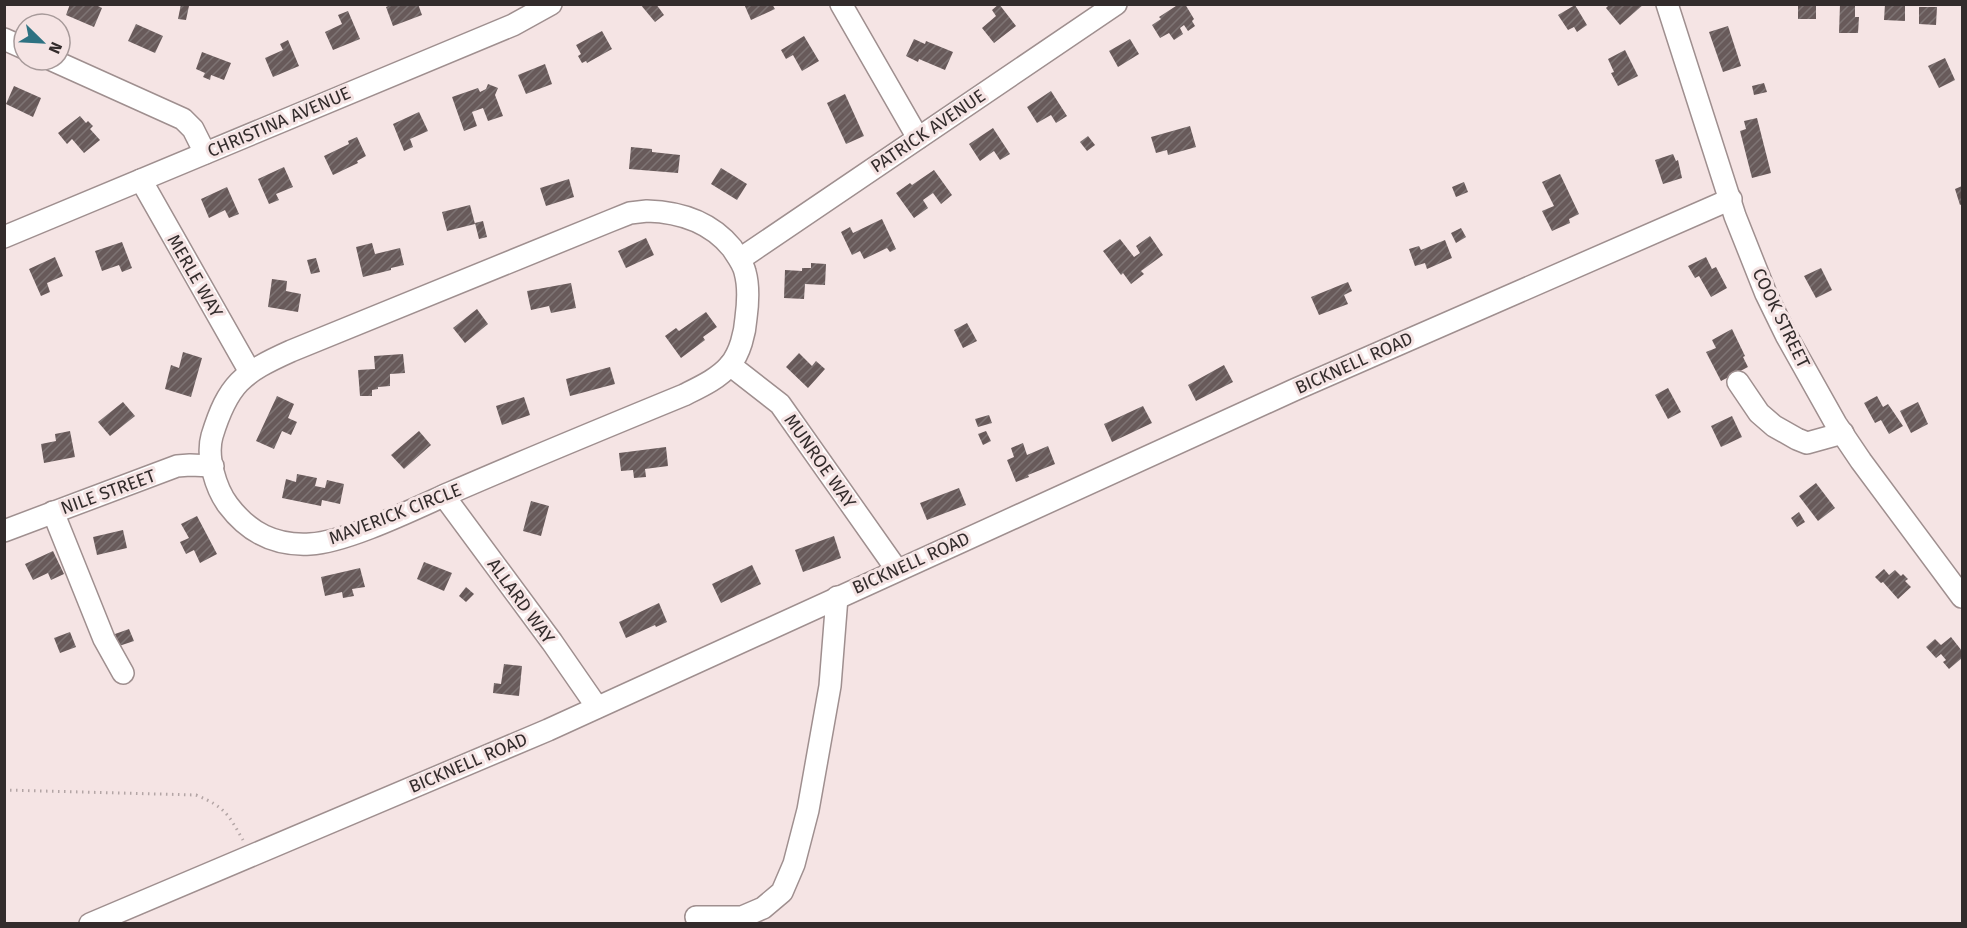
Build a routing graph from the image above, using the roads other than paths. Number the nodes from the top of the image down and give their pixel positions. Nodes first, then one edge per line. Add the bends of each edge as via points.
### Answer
1 (842, 4) edge
2 (1116, 4) edge
3 (550, 5) edge
4 (1668, 5) edge
5 (72, 69) edge
6 (918, 138) junction
7 (205, 153) junction
8 (141, 180) junction
9 (1731, 199) junction
10 (4, 237) edge
11 (740, 259) junction
12 (730, 365) junction
13 (250, 372) junction
14 (1738, 382) dead end
15 (1843, 433) junction
16 (213, 466) junction
17 (444, 496) junction
18 (53, 512) junction
19 (4, 531) edge
20 (897, 570) junction
21 (837, 597) junction
22 (1962, 597) edge
23 (123, 673) dead end
24 (597, 707) junction
25 (696, 917) dead end
26 (90, 924) edge

1 - 6 street
2 - 6 street, PATRICK AVENUE
3 - 7 street, CHRISTINA AVENUE via 513,25
4 - 9 street, COOK STREET
5 - 7 street via 183,119
6 - 11 street, PATRICK AVENUE
7 - 8 street, CHRISTINA AVENUE
8 - 10 street, CHRISTINA AVENUE
8 - 13 street, MERLE WAY
9 - 15 street, COOK STREET via 1766,294
9 - 20 street, BICKNELL ROAD via 1293,390
11 - 12 street via 748,307 737,354
11 - 13 street, MAVERICK CIRCLE via 717,234 690,218 662,211 630,213 291,351
12 - 17 street, MAVERICK CIRCLE via 684,394
12 - 20 street, MUNROE WAY via 780,404
13 - 16 street, MAVERICK CIRCLE via 236,384 220,412 210,443
14 - 15 street via 1759,413 1797,439 1807,443
15 - 22 street, COOK STREET
16 - 17 street, MAVERICK CIRCLE via 225,501 240,519 265,538 294,544 340,537
16 - 18 street, NILE STREET via 181,465
17 - 24 street, ALLARD WAY
18 - 19 street, NILE STREET
18 - 23 street via 104,639
20 - 21 street, BICKNELL ROAD
21 - 24 street, BICKNELL ROAD
21 - 25 street via 830,686 808,810 782,892 763,908 742,917
24 - 26 street, BICKNELL ROAD

